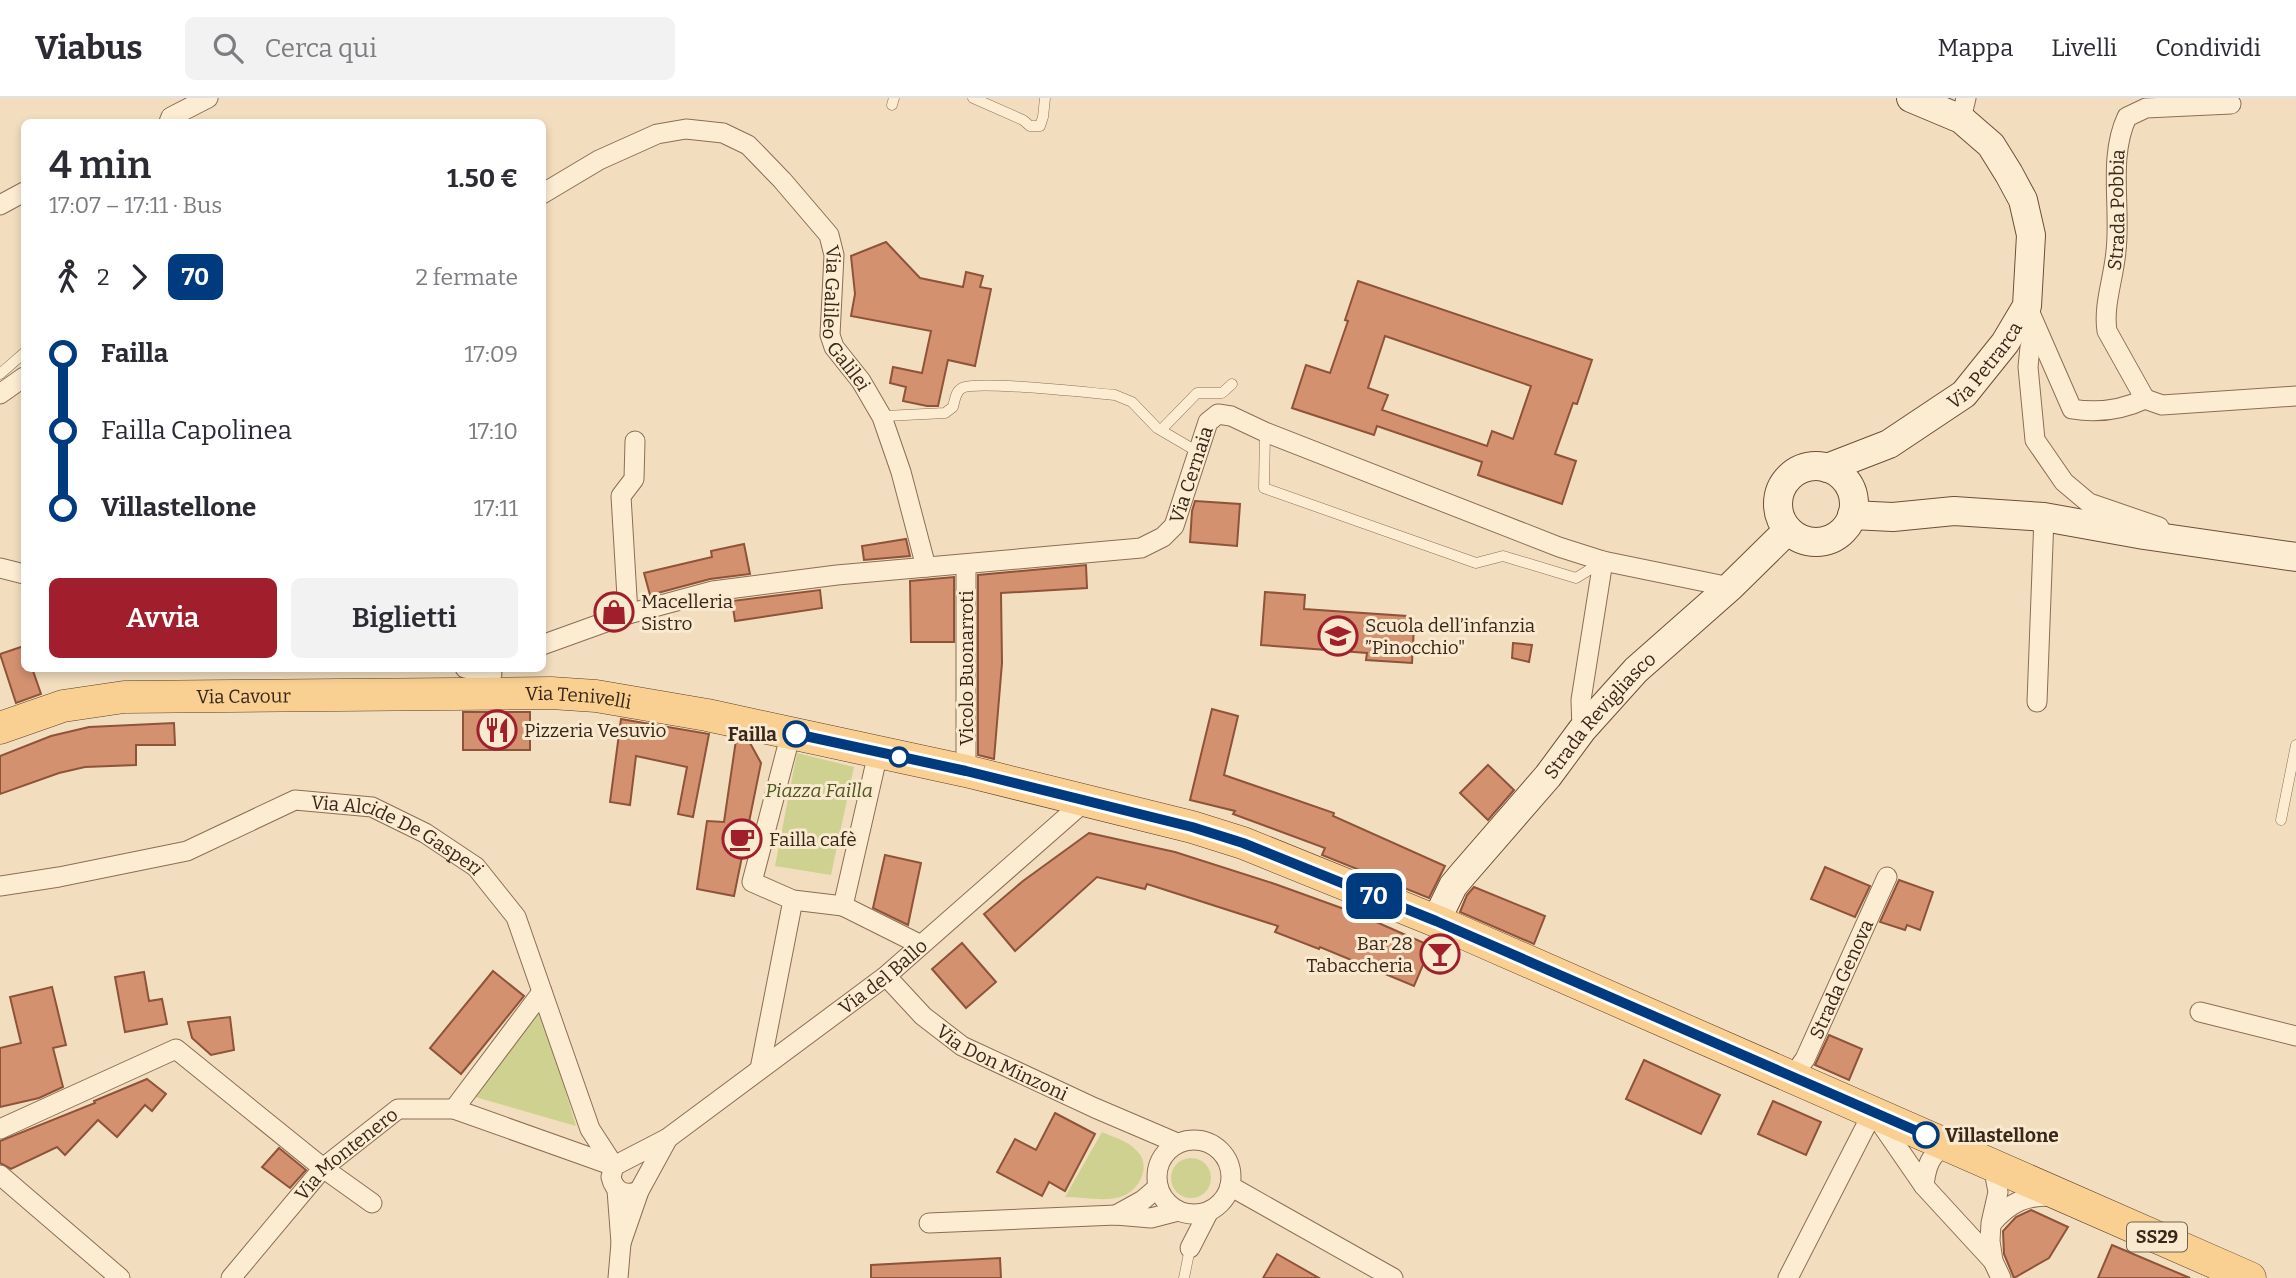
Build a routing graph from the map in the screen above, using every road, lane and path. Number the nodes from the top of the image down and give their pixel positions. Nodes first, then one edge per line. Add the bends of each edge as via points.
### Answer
1 (208, 98) edge
2 (973, 98) edge
3 (1045, 98) edge
4 (1911, 98) edge
5 (2231, 104) dead end
6 (1963, 108) edge
7 (171, 119) edge
8 (546, 192) edge
9 (21, 194) edge
10 (0, 205) edge
11 (2031, 317) junction
12 (21, 356) edge
13 (0, 374) edge
14 (21, 379) edge
15 (1232, 384) dead end
16 (0, 394) edge
17 (2296, 396) edge
18 (2145, 399) junction
19 (883, 416) junction
20 (1161, 429) junction
21 (1265, 432) junction
22 (635, 442) dead end
23 (1889, 444) junction
24 (1198, 452) junction
25 (1827, 468) junction
26 (1853, 507) junction
27 (2044, 517) junction
28 (1788, 530) junction
29 (2199, 542) junction
30 (2296, 557) edge
31 (1603, 561) junction
32 (966, 564) junction
33 (926, 567) junction
34 (0, 568) edge
35 (21, 573) edge
36 (1730, 587) junction
37 (628, 614) junction
38 (546, 644) edge
39 (476, 672) edge
40 (495, 679) edge
41 (2037, 702) dead end
42 (0, 728) edge
43 (1582, 730) junction
44 (791, 733) junction
45 (2296, 745) edge
46 (878, 752) junction
47 (966, 771) junction
48 (1085, 801) junction
49 (2281, 820) dead end
50 (1887, 877) dead end
51 (0, 886) edge
52 (793, 900) junction
53 (843, 906) junction
54 (1432, 919) junction
55 (921, 945) junction
56 (886, 976) junction
57 (541, 992) junction
58 (2200, 1012) dead end
59 (2296, 1036) edge
60 (760, 1069) junction
61 (1792, 1077) junction
62 (454, 1109) junction
63 (1873, 1112) junction
64 (1135, 1126) junction
65 (0, 1129) edge
66 (668, 1138) junction
67 (1177, 1143) junction
68 (1947, 1144) junction
69 (1159, 1162) junction
70 (622, 1163) junction
71 (1993, 1165) junction
72 (323, 1168) junction
73 (0, 1175) edge
74 (642, 1184) junction
75 (1230, 1186) junction
76 (1924, 1186) junction
77 (1157, 1188) junction
78 (617, 1190) junction
79 (2065, 1196) junction
80 (372, 1203) dead end
81 (1209, 1211) junction
82 (1180, 1212) junction
83 (1116, 1215) junction
84 (929, 1223) dead end
85 (1991, 1223) junction
86 (621, 1243) junction
87 (1190, 1248) junction
88 (1997, 1270) edge
89 (120, 1278) edge
90 (231, 1278) edge
91 (618, 1278) edge
92 (1184, 1278) edge
93 (1393, 1278) edge
94 (1788, 1278) edge
95 (2250, 1278) edge

1 - 7 street
2 - 3 lane via 1030,126 1040,126
4 - 6 street, Via Petrarca
5 - 18 street, Strada Pobbia via 2146,108 2127,117 2118,135 2117,250 2105,319 2107,331
6 - 11 street, Via Petrarca via 2023,200 2031,235
8 - 19 street, Via Galileo Galilei via 599,160 657,134 686,129 723,133 748,145 829,235 834,255 830,335
9 - 10 street
11 - 18 street via 2072,409 2090,412 2131,406
11 - 23 street, Via Petrarca via 1964,394
11 - 29 street via 2028,367 2035,440 2064,482 2090,503
12 - 13 lane
14 - 16 street
15 - 20 lane via 1222,394 1197,394
17 - 18 street via 2162,405
19 - 20 lane via 945,413 964,387 991,386 1115,395 1132,402
19 - 33 street, Via Galileo Galilei
20 - 24 lane
21 - 24 street, Via Cernaia via 1218,414 1208,422
21 - 31 street, Via Cernaia
21 - 31 lane via 1264,488 1476,563 1503,556 1576,578
22 - 37 street via 634,479 621,496
23 - 25 street, Via Petrarca
23 - 26 street, Via Petrarca
24 - 32 street, Via Cernaia via 1174,526 1141,548
25 - 26 street via 1845,479
25 - 28 street via 1802,469 1784,484 1778,508
26 - 27 street via 1894,517 1954,511
26 - 28 street via 1847,525 1830,539 1808,541
27 - 29 street
27 - 41 street
28 - 36 street, Strada Revigliasco
29 - 30 street
31 - 36 street, Via Cernaia
31 - 43 street via 1581,700
32 - 33 street, Via Cernaia
32 - 47 street, Vicolo Buonarroti
33 - 37 street, Via Cernaia via 713,591
34 - 35 street
36 - 43 street, Strada Revigliasco via 1636,670
37 - 38 street, Via Cernaia
39 - 40 street
40 - 42 main road, Via Cavour via 124,697 63,706
40 - 44 main road, Via Tenivelli via 551,693 596,696
43 - 54 street, Strada Revigliasco via 1462,874
44 - 46 main road, Via Tenivelli
44 - 52 street via 752,882
45 - 49 lane
46 - 47 main road, Via Tenivelli
46 - 53 street
47 - 48 main road, Via Tenivelli
48 - 54 main road, Via Tenivelli via 1243,843
48 - 55 street, Via del Ballo
50 - 61 street, Strada Genova via 1805,1059
51 - 57 street, Via Alcide De Gasperi via 187,851 295,800 372,807 425,833 476,867 516,917
52 - 53 street
52 - 60 street
53 - 55 street
54 - 61 main road, SS29
55 - 56 street, Via del Ballo
56 - 60 street, Via del Ballo
56 - 64 street, Via Don Minzoni via 923,1016 962,1046
57 - 62 street
57 - 70 street, Via Alcide De Gasperi via 590,1129
58 - 59 street
60 - 66 street, Via del Ballo
61 - 63 main road, SS29
62 - 70 street, Via Montenero
62 - 72 street, Via Montenero via 398,1109
63 - 68 main road, SS29
63 - 76 street
63 - 94 street
64 - 67 street, Via Don Minzoni
64 - 69 street
65 - 72 street via 176,1049
66 - 70 street, Via del Ballo
66 - 74 street
67 - 69 street
67 - 75 street via 1201,1140 1222,1152 1231,1174
68 - 71 main road, SS29
68 - 76 street via 1927,1163
69 - 77 street
70 - 74 street via 638,1162 644,1169
70 - 78 street via 611,1177
71 - 79 main road, SS29
71 - 85 street via 1998,1192
72 - 80 street
72 - 90 street, Via Montenero
73 - 89 street
74 - 78 street via 625,1194
74 - 86 street
75 - 81 street
75 - 93 street
76 - 88 street
77 - 82 street
77 - 83 street
78 - 86 street
79 - 85 street via 2020,1199
79 - 95 main road, SS29
81 - 82 street
81 - 87 street
82 - 83 street via 1151,1218
82 - 87 street
83 - 84 street
85 - 88 street
86 - 91 street
87 - 92 lane

